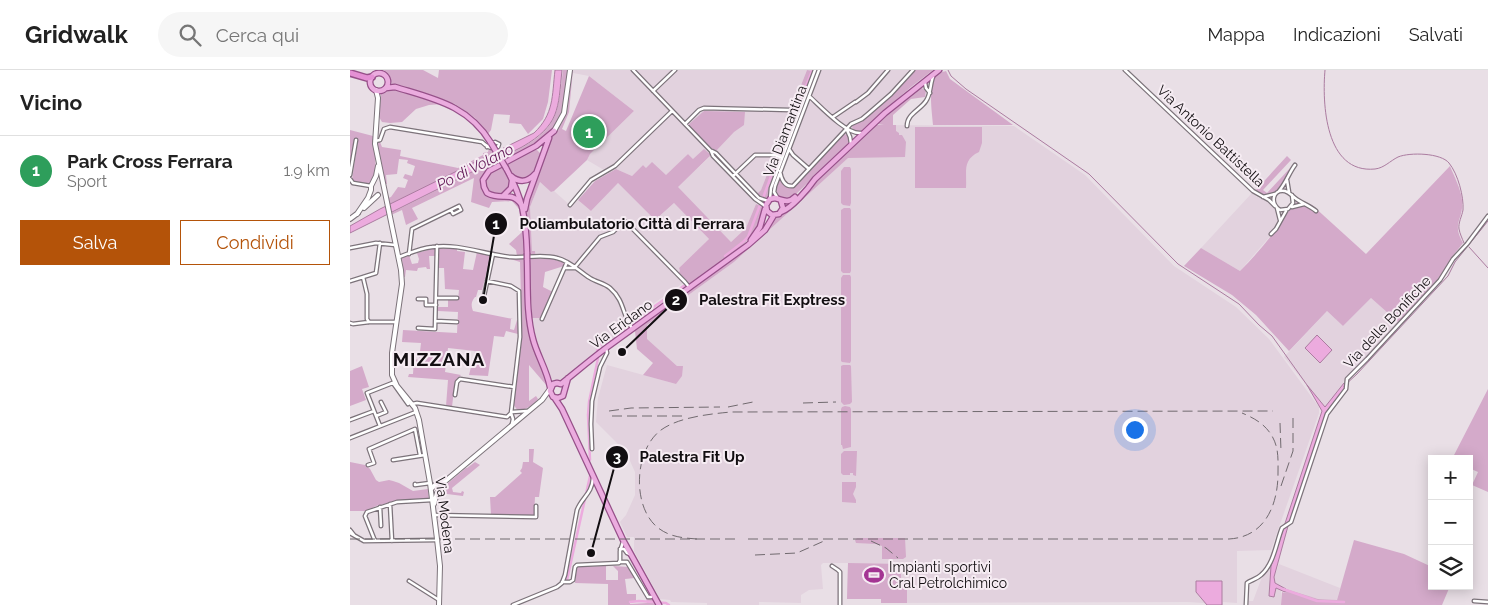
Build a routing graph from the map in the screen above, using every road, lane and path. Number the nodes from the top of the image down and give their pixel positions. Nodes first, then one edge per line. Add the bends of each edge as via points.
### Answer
1 (570, 70) edge
2 (632, 70) edge
3 (675, 70) edge
4 (817, 70) edge
5 (888, 70) edge
6 (914, 70) edge
7 (1125, 70) edge
8 (937, 71) edge
9 (350, 73) edge
10 (379, 73) edge
11 (364, 77) junction
12 (388, 80) junction
13 (924, 81) junction
14 (370, 83) junction
15 (395, 87) junction
16 (930, 87) junction
17 (916, 88) junction
18 (384, 89) junction
19 (926, 89) junction
20 (376, 90) junction
21 (653, 91) junction
22 (930, 93) junction
23 (809, 96) junction
24 (378, 98) junction
25 (672, 111) junction
26 (799, 113) junction
27 (833, 117) junction
28 (685, 124) junction
29 (907, 126) dead end
30 (846, 129) junction
31 (554, 131) junction
32 (864, 133) junction
33 (356, 140) dead end
34 (375, 141) junction
35 (489, 145) junction
36 (850, 145) junction
37 (546, 146) junction
38 (533, 148) junction
39 (789, 148) junction
40 (793, 155) junction
41 (542, 157) junction
42 (784, 158) junction
43 (378, 161) junction
44 (1295, 165) dead end
45 (538, 169) junction
46 (809, 169) junction
47 (507, 170) junction
48 (780, 171) junction
49 (350, 175) edge
50 (734, 175) junction
51 (350, 178) edge
52 (1287, 178) junction
53 (512, 179) junction
54 (815, 179) junction
55 (384, 184) junction
56 (372, 186) junction
57 (384, 190) junction
58 (1278, 193) junction
59 (1291, 194) junction
60 (379, 195) junction
61 (503, 196) junction
62 (758, 196) junction
63 (1262, 196) junction
64 (374, 199) junction
65 (755, 200) junction
66 (769, 200) junction
67 (780, 200) junction
68 (386, 201) junction
69 (1306, 204) junction
70 (570, 205) dead end
71 (1275, 206) junction
72 (766, 207) junction
73 (1289, 208) junction
74 (451, 210) dead end
75 (524, 211) junction
76 (1316, 211) dead end
77 (781, 212) junction
78 (356, 214) junction
79 (774, 215) junction
80 (1488, 216) edge
81 (350, 219) edge
82 (1279, 222) junction
83 (1271, 234) dead end
84 (380, 243) junction
85 (396, 245) junction
86 (437, 246) junction
87 (350, 248) edge
88 (738, 253) junction
89 (409, 254) junction
90 (493, 254) junction
91 (399, 257) junction
92 (567, 262) junction
93 (564, 268) junction
94 (576, 268) junction
95 (362, 277) junction
96 (350, 281) edge
97 (487, 281) junction
98 (689, 287) junction
99 (484, 296) dead end
100 (436, 298) junction
101 (457, 298) dead end
102 (418, 299) dead end
103 (436, 305) junction
104 (542, 319) dead end
105 (436, 321) junction
106 (369, 322) junction
107 (396, 322) junction
108 (457, 322) dead end
109 (350, 323) edge
110 (418, 328) dead end
111 (632, 328) junction
112 (606, 348) junction
113 (546, 374) junction
114 (568, 378) junction
115 (394, 383) junction
116 (559, 383) junction
117 (514, 386) junction
118 (550, 388) junction
119 (565, 389) junction
120 (455, 395) dead end
121 (563, 396) junction
122 (553, 397) junction
123 (542, 400) junction
124 (382, 402) dead end
125 (411, 403) junction
126 (512, 405) junction
127 (562, 409) junction
128 (374, 411) junction
129 (528, 411) junction
130 (416, 412) junction
131 (516, 412) junction
132 (511, 415) junction
133 (376, 416) junction
134 (519, 419) junction
135 (350, 420) edge
136 (512, 424) junction
137 (380, 426) junction
138 (419, 434) junction
139 (350, 438) edge
140 (592, 449) dead end
141 (422, 455) junction
142 (393, 460) dead end
143 (368, 465) dead end
144 (593, 474) junction
145 (429, 477) junction
146 (430, 483) junction
147 (415, 484) dead end
148 (439, 485) junction
149 (431, 489) junction
150 (590, 492) junction
151 (601, 492) junction
152 (432, 500) junction
153 (390, 504) junction
154 (536, 506) dead end
155 (380, 507) junction
156 (434, 513) junction
157 (381, 526) dead end
158 (350, 530) edge
159 (350, 534) edge
160 (357, 538) junction
161 (438, 540) junction
162 (623, 540) junction
163 (375, 541) junction
164 (392, 541) junction
165 (620, 549) junction
166 (631, 555) junction
167 (619, 562) junction
168 (832, 566) dead end
169 (409, 581) dead end
170 (562, 582) junction
171 (651, 597) dead end
172 (1474, 601) dead end
173 (439, 603) edge
174 (1487, 603) edge
175 (513, 605) edge
176 (659, 605) edge
177 (840, 605) edge
178 (1246, 605) edge

1 - 31 main road via 564,113
2 - 21 street
3 - 21 street
4 - 23 street, Via Diamantina
4 - 26 street, Via Diamantina
5 - 27 street via 868,94
6 - 30 street via 884,100
7 - 63 street, Via Antonio Battistella
8 - 13 main road, Via Eridano
8 - 16 street, Via Eridano
9 - 11 highway
10 - 11 highway
10 - 12 main road
10 - 14 main road
11 - 14 highway
12 - 15 main road
12 - 18 main road
13 - 16 street
13 - 17 main road, Via Eridano
13 - 19 street
14 - 20 main road
15 - 18 main road
15 - 35 main road via 455,107 474,120
16 - 22 street, Via Eridano
17 - 19 street
17 - 32 main road, Via Eridano
18 - 20 main road
18 - 24 main road
19 - 22 street
20 - 24 main road
21 - 25 street
22 - 29 street via 925,103 910,116
23 - 27 street
23 - 39 street, Via Diamantina
24 - 34 main road
25 - 28 street
25 - 70 street via 615,166 591,180
26 - 28 street via 790,110 704,108
26 - 42 street, Via Diamantina
27 - 30 street
28 - 50 street
30 - 32 street
30 - 36 street via 851,138
30 - 46 street
31 - 37 main road
31 - 38 main road
32 - 36 main road, Via Eridano
33 - 49 street
34 - 35 street via 380,140 384,129 390,127
34 - 43 main road
35 - 47 main road, bridge
36 - 54 main road, Via Eridano
37 - 38 main road
37 - 41 main road
38 - 41 main road via 539,150
38 - 61 main road via 486,174 485,190 491,195
39 - 40 street
39 - 42 street, Via Diamantina
40 - 42 street
40 - 46 street
41 - 45 main road
42 - 48 street, Via Diamantina
42 - 50 street via 755,155
42 - 66 street, Via Diamantina
43 - 55 main road
43 - 56 main road
44 - 52 street
45 - 47 main road via 532,178 524,181 516,180
45 - 75 main road
46 - 48 street via 791,187 783,181
47 - 53 main road
48 - 67 street, Via Diamantina via 774,188
50 - 62 street
50 - 65 street
51 - 56 street via 353,183
52 - 58 street
52 - 59 street
53 - 61 main road via 511,188
53 - 75 main road
54 - 67 main road, Via Eridano via 793,199
54 - 77 main road, Via Eridano
55 - 56 main road via 379,181
55 - 57 main road
56 - 60 main road via 374,194
56 - 78 main road via 367,201
57 - 60 main road
57 - 68 main road
58 - 59 street, Via Antonio Battistella
58 - 63 street, Via Antonio Battistella
58 - 71 street, Via Antonio Battistella
59 - 69 street
59 - 73 street via 1293,201
60 - 64 main road
60 - 68 main road
61 - 75 main road via 515,198
62 - 65 street
62 - 66 street
63 - 71 street, Via Antonio Battistella
64 - 68 main road via 380,197
64 - 78 main road
65 - 72 street
66 - 67 main road, Via Eridano
66 - 72 main road, Via Eridano
67 - 77 main road
68 - 85 main road
69 - 73 street
69 - 76 street
71 - 73 street, Via Antonio Battistella via 1282,210
71 - 82 street, Via Antonio Battistella
72 - 79 main road via 768,213
72 - 88 main road, Via Eridano via 757,232
73 - 82 street
74 - 89 street via 412,229
75 - 113 main road, bridge via 531,329
77 - 79 main road, Via Eridano
78 - 81 main road
79 - 88 main road, Via Eridano via 763,231
80 - 178 street, Via delle Bonifiche via 1440,280 1347,378 1347,387 1327,414 1290,524 1282,527 1263,572 1247,583
82 - 83 street
84 - 85 street
84 - 87 street
84 - 95 street via 376,272
85 - 91 main road
86 - 89 street
86 - 90 street
86 - 100 street
88 - 98 main road, Via Eridano
89 - 91 street
90 - 92 street via 554,257
90 - 97 street
91 - 107 main road via 402,282
92 - 93 street
92 - 94 street
93 - 94 street
93 - 104 street
94 - 98 street via 600,236 613,232 624,222
94 - 111 street via 613,291
95 - 96 street
95 - 106 street
97 - 99 street
97 - 117 street via 519,291 520,337
98 - 111 main road, Via Eridano
100 - 101 street
100 - 103 street
102 - 103 street via 426,299 426,305
103 - 105 street
105 - 108 street
105 - 110 street via 435,329
106 - 107 street
106 - 109 street
107 - 115 main road via 392,364
111 - 112 main road, Via Eridano
112 - 114 main road, Via Eridano
112 - 140 street via 592,401
113 - 116 main road
113 - 118 main road
114 - 116 main road, Via Eridano
114 - 119 main road
115 - 125 main road, Via Modena
115 - 128 street via 367,393
116 - 118 main road, Via Eridano
116 - 119 main road
117 - 120 street via 460,379
117 - 126 street
118 - 122 main road
118 - 123 main road, Via Eridano
119 - 121 main road
121 - 122 main road, Via Eridano
121 - 127 main road
122 - 123 main road, Via Eridano
122 - 127 main road
123 - 129 main road, Via Eridano
124 - 133 street via 386,412
125 - 130 main road, Via Modena
125 - 132 street
126 - 131 street
126 - 132 street
127 - 144 main road
128 - 133 street
128 - 135 street
129 - 131 street
129 - 134 main road, Via Eridano
130 - 137 street
130 - 138 main road, Via Modena
131 - 132 street
131 - 134 street
132 - 134 street
132 - 136 street
133 - 137 street
134 - 136 main road, Via Eridano
136 - 148 main road, Via Eridano
137 - 139 street
138 - 141 main road, Via Modena
138 - 143 street, Via Modena via 415,429 369,449 374,462
141 - 142 street
141 - 145 main road, Via Modena
144 - 150 street
144 - 151 main road
145 - 146 main road, Via Modena
145 - 148 main road
146 - 147 street
146 - 149 main road, Via Modena
148 - 149 main road, Via Eridano
148 - 156 main road, Via Eridano
149 - 152 main road, Via Modena
150 - 151 street
150 - 170 street via 576,510
151 - 162 main road
152 - 153 street
152 - 156 main road, Via Modena
153 - 155 street
153 - 164 street
154 - 156 street via 536,517
155 - 157 street
155 - 163 street via 365,515
156 - 161 main road, Via Modena
158 - 160 street
159 - 160 street
160 - 163 street
161 - 164 street
161 - 173 main road, Via Modena
162 - 165 street
162 - 166 main road
163 - 164 street
165 - 166 street
165 - 167 street
166 - 176 main road
167 - 170 street via 577,565 573,580
167 - 171 street via 627,562
168 - 177 street via 840,574
169 - 173 street, Via Modena
170 - 175 street
172 - 174 street

